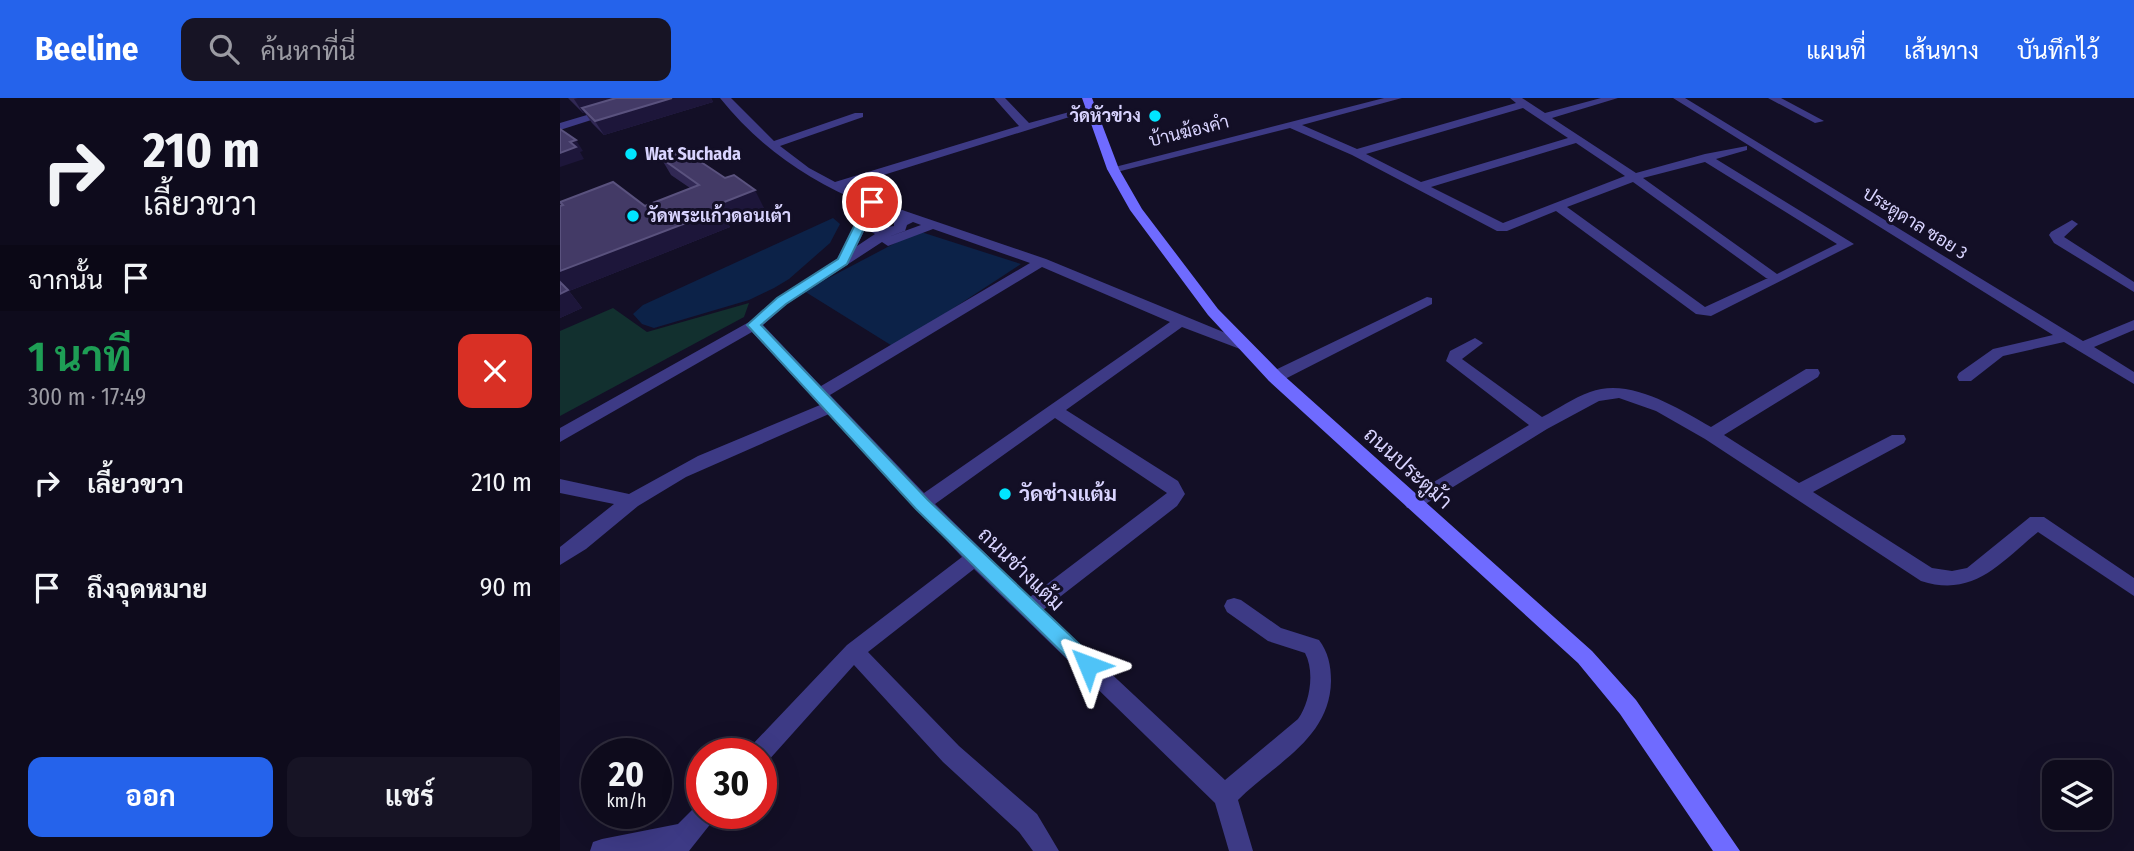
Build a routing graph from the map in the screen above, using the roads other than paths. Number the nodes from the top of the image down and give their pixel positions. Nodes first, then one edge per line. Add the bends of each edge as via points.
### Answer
1 (655, 98) edge
2 (726, 98) edge
3 (999, 98) edge
4 (1397, 98) edge
5 (1613, 98) edge
6 (1678, 98) edge
7 (1773, 98) edge
8 (1520, 101) edge
9 (1089, 102) edge
10 (859, 115) dead end
11 (1544, 117) junction
12 (1819, 121) dead end
13 (1290, 124) junction
14 (1025, 125) junction
15 (560, 127) edge
16 (1578, 139) junction
17 (772, 145) junction
18 (1743, 148) dead end
19 (1356, 153) junction
20 (1705, 158) junction
21 (1113, 169) junction
22 (1634, 177) junction
23 (835, 186) junction
24 (1420, 186) junction
25 (872, 202) junction
26 (1558, 207) junction
27 (935, 223) junction
28 (2072, 224) dead end
29 (888, 225) junction
30 (843, 261) junction
31 (1041, 262) junction
32 (1771, 275) dead end
33 (2134, 288) edge
34 (1427, 301) dead end
35 (1178, 322) junction
36 (2134, 324) edge
37 (754, 325) junction
38 (2067, 337) junction
39 (1475, 342) dead end
40 (1245, 346) junction
41 (2082, 347) junction
42 (1812, 373) dead end
43 (1275, 377) junction
44 (1965, 377) dead end
45 (2134, 379) edge
46 (825, 400) junction
47 (1055, 410) junction
48 (1541, 425) junction
49 (1711, 435) junction
50 (560, 436) edge
51 (1898, 439) dead end
52 (560, 485) edge
53 (1800, 491) junction
54 (631, 501) junction
55 (1413, 503) junction
56 (922, 504) junction
57 (560, 557) edge
58 (975, 558) junction
59 (2134, 588) edge
60 (1234, 606) dead end
61 (1030, 609) junction
62 (854, 651) junction
63 (774, 738) edge
64 (1225, 796) junction
65 (692, 829) edge
66 (680, 843) edge
67 (602, 851) edge
68 (1047, 851) edge
69 (1241, 851) edge
70 (1728, 851) edge

1 - 15 street
2 - 17 street
3 - 14 street
4 - 13 street, บ้านฆ้องคำ
5 - 11 street
6 - 38 street, ประตูดาล ซอย 3
7 - 12 street
8 - 11 street
8 - 19 street
9 - 14 street
9 - 21 main road, ถนนประตูม้า
10 - 17 street
11 - 16 street
13 - 19 street
13 - 21 street, บ้านฆ้องคำ
14 - 23 street
16 - 22 street
16 - 24 street
17 - 23 street
18 - 20 street
19 - 24 street
20 - 22 street
20 - 26 street via 1847,244 1712,312 1701,311
21 - 40 main road, ถนนประตูม้า via 1136,211 1213,312
22 - 26 street
22 - 32 street
23 - 25 street
24 - 26 street via 1502,228
25 - 27 street
25 - 29 street
25 - 30 street
27 - 29 street
27 - 30 street
27 - 31 street
28 - 33 street via 2056,235 2059,240
29 - 30 street
30 - 37 street
31 - 35 street
31 - 46 street
34 - 43 street
35 - 40 street
35 - 47 street
36 - 41 street
37 - 46 street, ถนนช่างแต้ม
37 - 50 street
38 - 41 street, ประตูดาล ซอย 3
38 - 44 street via 1998,352
39 - 48 street via 1455,354 1454,361
40 - 43 main road, ถนนประตูม้า
41 - 45 street, ประตูดาล ซอย 3
42 - 49 street
43 - 55 main road, ถนนประตูม้า
46 - 54 street
46 - 56 street, ถนนช่างแต้ม
47 - 56 street
47 - 61 street via 1172,486 1176,494
48 - 49 street via 1595,396 1620,393 1662,407
48 - 55 street
49 - 53 street
51 - 53 street
52 - 54 street
53 - 59 street via 1928,575 1952,579 1972,575 2037,522
54 - 57 street
55 - 70 main road, ถนนประตูม้า via 1585,657 1628,707
56 - 58 street, ถนนช่างแต้ม
58 - 61 street, ถนนช่างแต้ม
58 - 62 street
60 - 64 street via 1275,635 1312,646 1319,660 1320,702 1297,737
61 - 64 street, ถนนช่างแต้ม
62 - 63 street
62 - 68 street via 951,754 1028,823
64 - 69 street, ถนนช่างแต้ม
65 - 66 street
66 - 67 street

